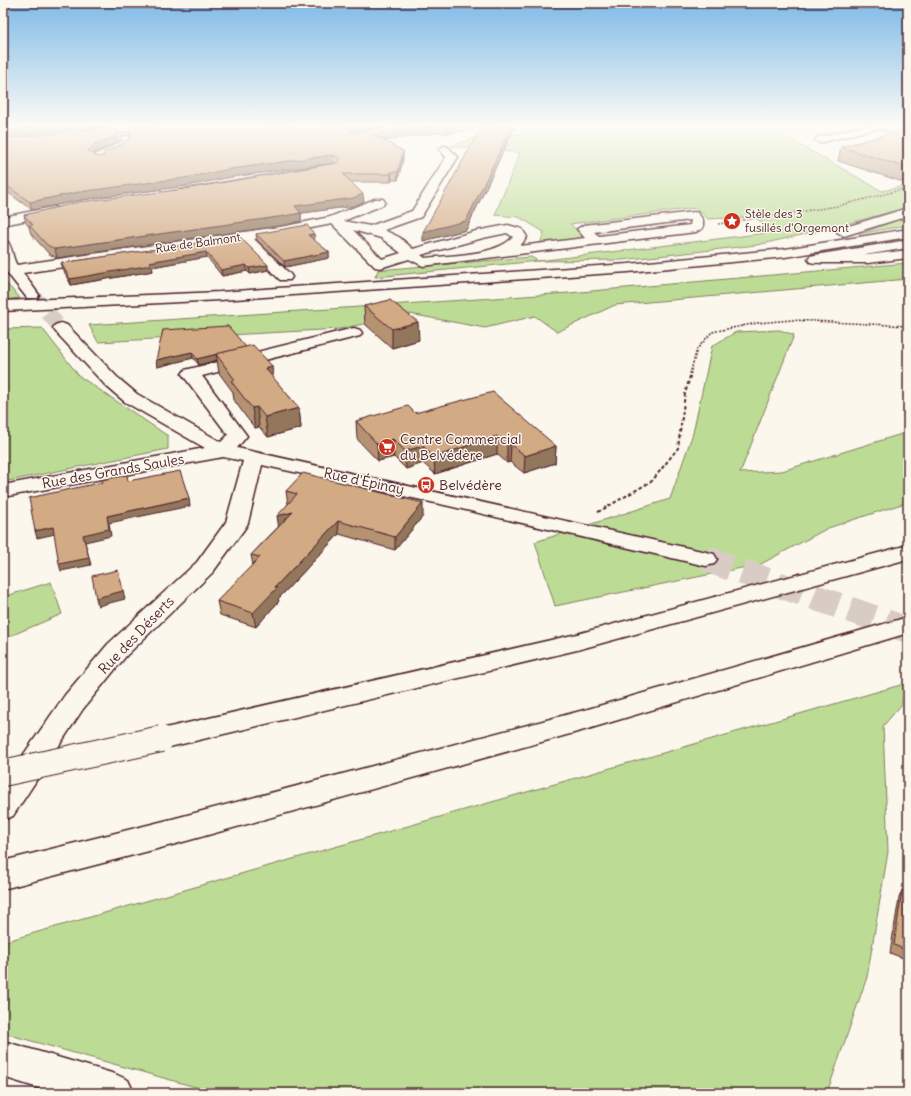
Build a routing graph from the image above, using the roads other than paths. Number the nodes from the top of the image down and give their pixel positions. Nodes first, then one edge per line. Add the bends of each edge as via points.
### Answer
1 (440, 177) edge
2 (380, 202) dead end
3 (66, 208) edge
4 (908, 212) edge
5 (3, 221) edge
6 (336, 222) junction
7 (370, 230) junction
8 (908, 233) edge
9 (244, 236) junction
10 (596, 241) junction
11 (3, 244) edge
12 (908, 244) edge
13 (410, 254) junction
14 (491, 254) junction
15 (908, 254) edge
16 (744, 257) junction
17 (815, 259) junction
18 (12, 270) junction
19 (285, 277) dead end
20 (32, 295) tunnel mouth
21 (4, 316) edge
22 (102, 316) dead end
23 (61, 321) tunnel mouth
24 (354, 332) dead end
25 (223, 451) junction
26 (254, 457) junction
27 (3, 491) edge
28 (908, 552) edge
29 (706, 559) tunnel mouth
30 (908, 625) edge
31 (3, 773) edge
32 (3, 808) edge
33 (3, 875) edge
34 (3, 1059) edge
35 (115, 1093) edge

1 - 7 main road, Rue de Balmont via 417,214
2 - 6 main road, Rue de Balmont
3 - 5 main road
4 - 16 main road via 823,238 760,249
6 - 7 main road, Rue de Balmont
6 - 9 main road, Rue de Balmont
6 - 13 main road via 380,264
7 - 13 main road, Rue de Balmont via 382,232 400,242
8 - 16 main road via 786,253
9 - 18 main road, Rue de Balmont
9 - 19 main road
10 - 10 main road via 696,228 697,220 694,216 584,229
10 - 14 main road
11 - 18 main road
12 - 17 main road
13 - 14 main road via 423,262
13 - 14 main road via 481,234 508,229 517,232 520,237 512,245
15 - 17 main road via 868,259
16 - 21 main road via 628,268 227,296
17 - 22 main road via 673,275
18 - 20 main road
23 - 25 main road, Rue d'Épinay via 112,382 131,398
24 - 25 main road via 191,374 238,436
25 - 26 main road, Rue d'Épinay
25 - 27 main road, Rue des Grands Saules
26 - 29 main road, Rue d'Épinay
26 - 32 main road, Rue des Déserts via 237,523 205,567 107,662 74,702
28 - 31 main road, bridge via 577,642 161,739
30 - 33 main road via 588,719
34 - 35 main road

